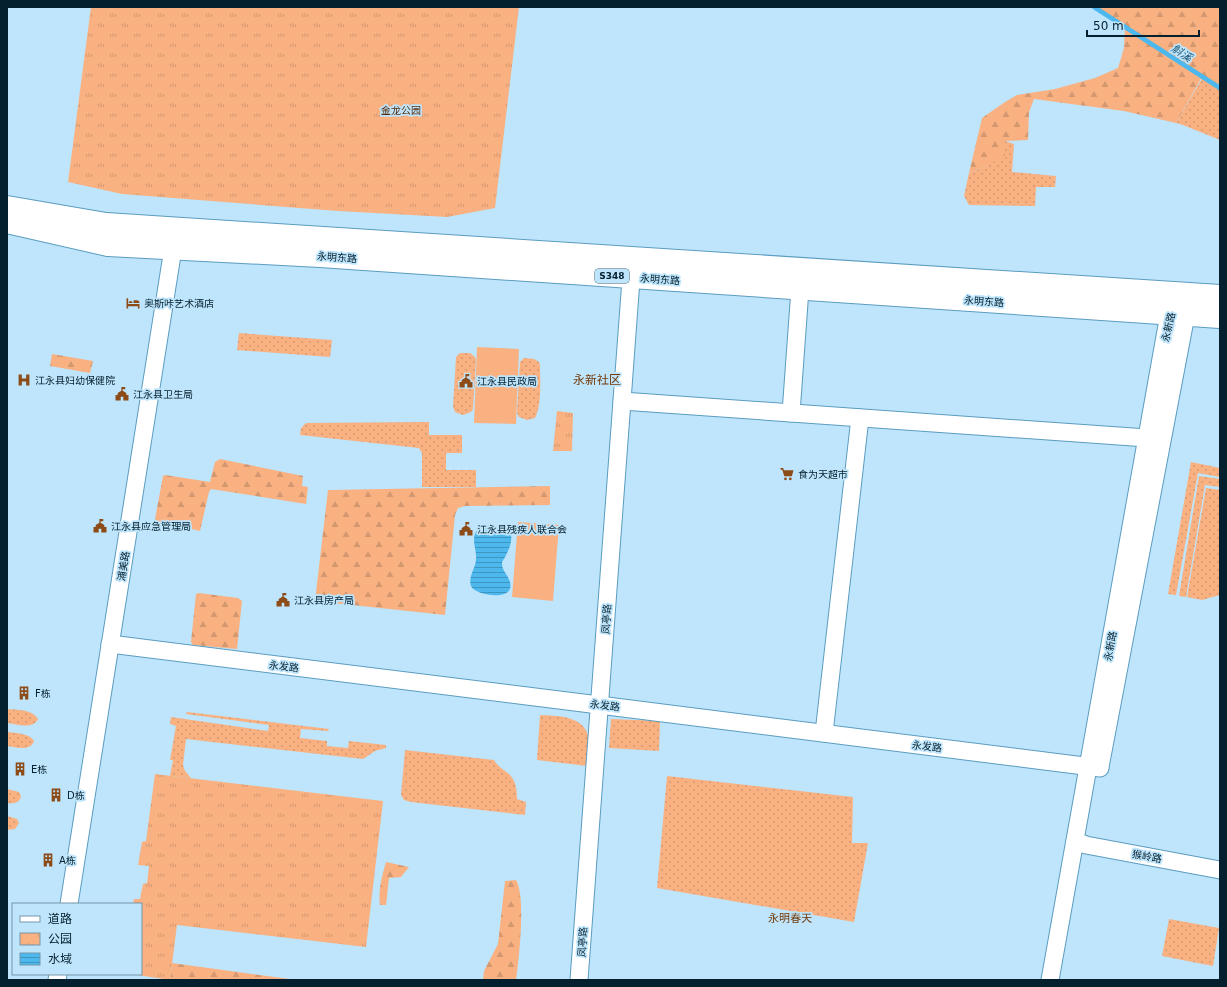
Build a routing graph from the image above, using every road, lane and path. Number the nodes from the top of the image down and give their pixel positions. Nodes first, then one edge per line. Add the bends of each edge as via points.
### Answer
1 (7, 207) edge
2 (7, 222) edge
3 (175, 238) junction
4 (632, 268) junction
5 (800, 289) junction
6 (1179, 293) junction
7 (1220, 296) edge
8 (1177, 314) junction
9 (1220, 317) edge
10 (622, 402) junction
11 (791, 413) junction
12 (860, 418) junction
13 (1147, 438) junction
14 (110, 644) junction
15 (599, 705) junction
16 (824, 733) junction
17 (1094, 768) junction
18 (1080, 843) junction
19 (1220, 870) edge
20 (69, 903) edge
21 (579, 980) edge
22 (1050, 980) edge
23 (1062, 980) edge

1 - 3 main road, 永明东路 / S348
2 - 3 main road, 永明东路 / S348 via 108,245
3 - 4 main road, 永明东路 / S348 via 320,256
3 - 14 street, 浦美路
4 - 5 main road, 永明东路 / S348
4 - 6 main road, 永明东路 / S348
4 - 10 street, 凤亭路
5 - 8 main road, 永明东路 / S348
5 - 11 street
6 - 7 main road, 永明东路 / S348
6 - 8 street, 永新路
8 - 9 main road, 永明东路 / S348
8 - 13 street, 永新路
8 - 17 street, 永新路
10 - 11 street
10 - 15 street, 凤亭路
11 - 12 street
12 - 13 street
12 - 16 street
13 - 17 street, 永新路
14 - 15 street, 永发路
14 - 20 street, 浦美路
15 - 16 street, 永发路
15 - 21 street, 凤亭路
16 - 17 street, 永发路
17 - 18 street, 永新路
18 - 19 street, 猴岭路
18 - 22 street, 永新路
18 - 23 street, 永新路

